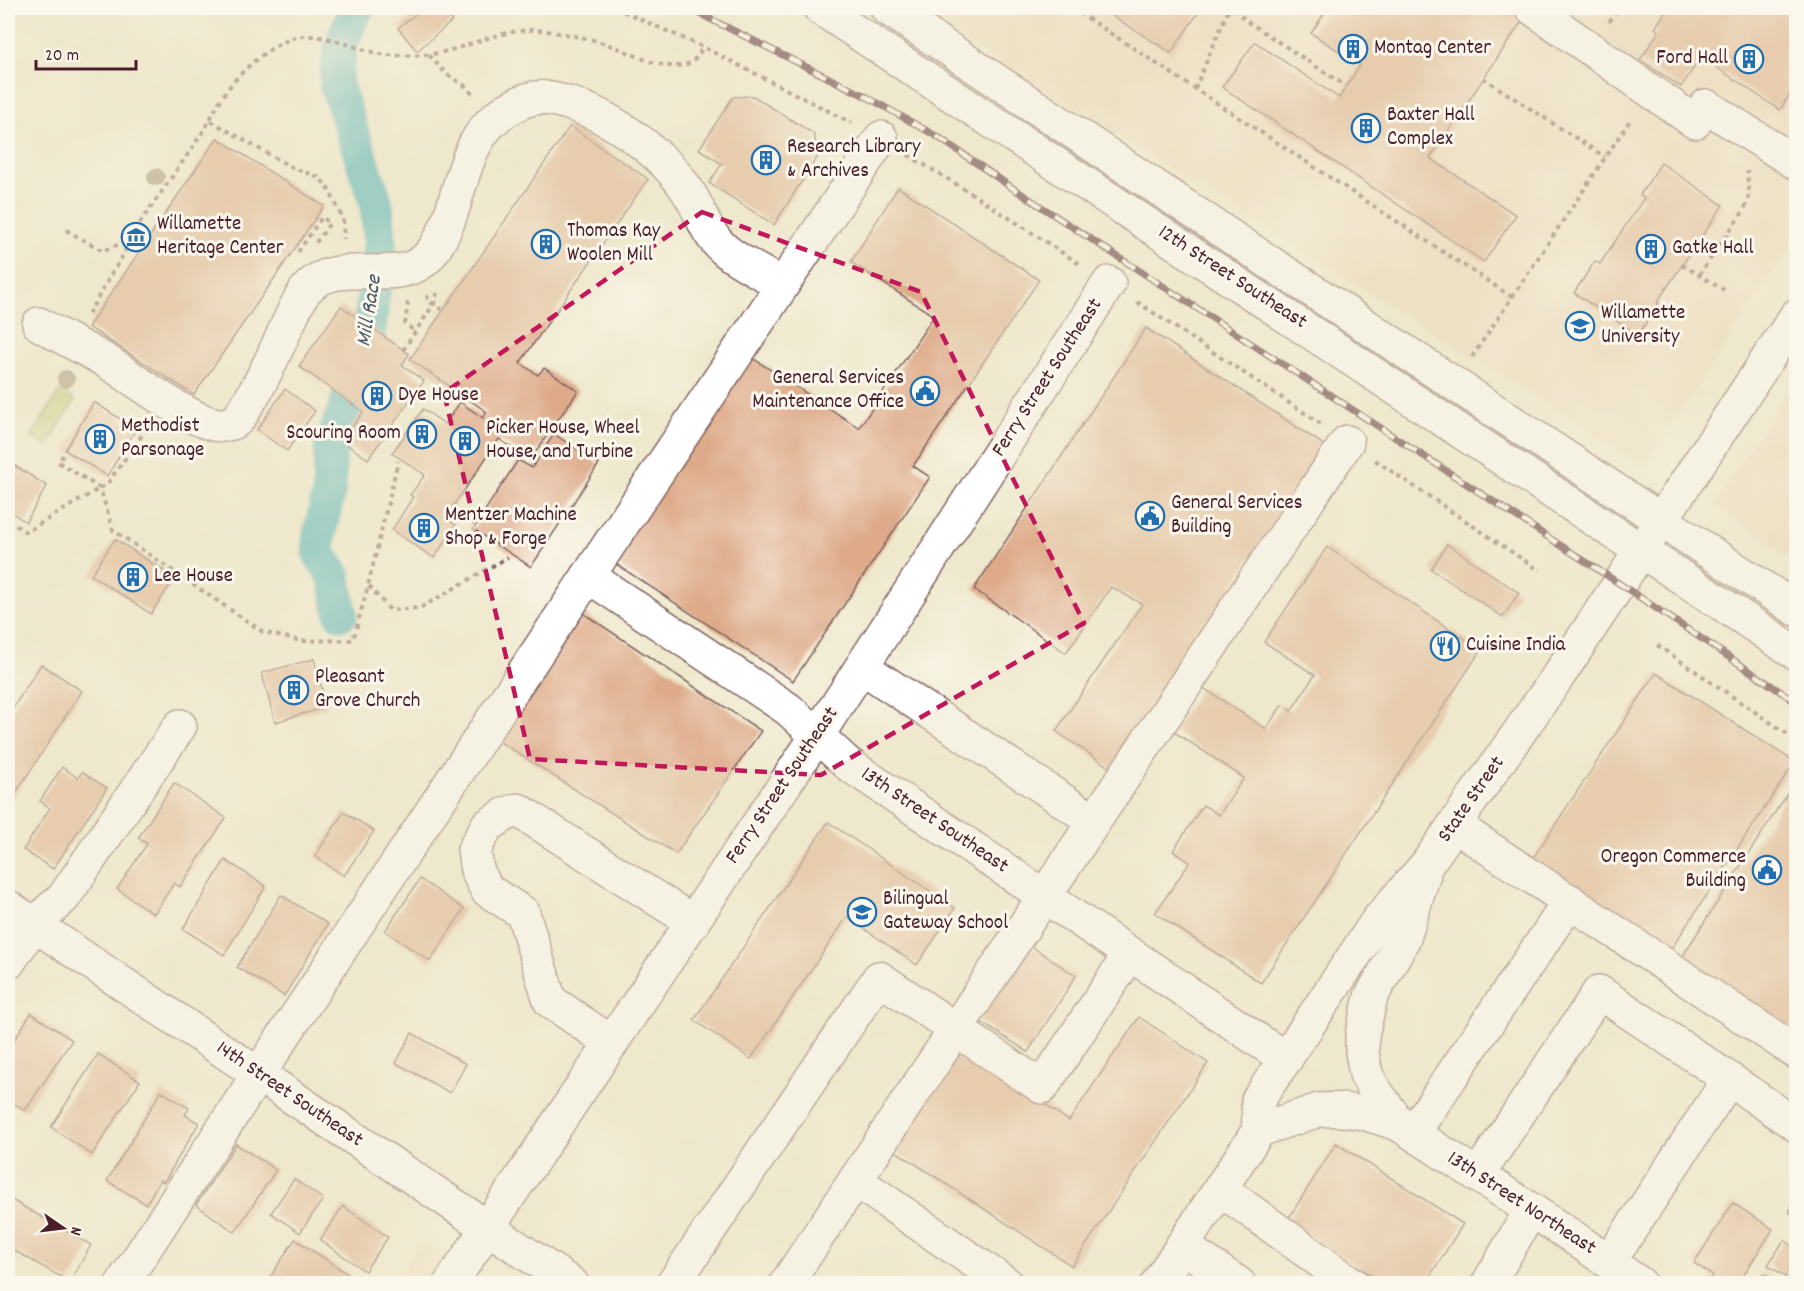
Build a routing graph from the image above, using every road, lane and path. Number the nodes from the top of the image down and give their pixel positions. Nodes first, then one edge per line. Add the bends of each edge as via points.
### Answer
1 (615, 8) edge
2 (820, 8) edge
3 (887, 8) edge
4 (1071, 8) edge
5 (1229, 8) edge
6 (1235, 8) edge
7 (1276, 8) edge
8 (1315, 8) edge
9 (1532, 8) edge
10 (704, 47) junction
11 (429, 55) junction
12 (1484, 78) dead end
13 (1346, 86) dead end
14 (1195, 89) junction
15 (1650, 91) junction
16 (496, 117) junction
17 (211, 121) junction
18 (880, 138) junction
19 (1605, 158) junction
20 (1797, 163) edge
21 (1743, 165) dead end
22 (66, 230) dead end
23 (133, 233) junction
24 (302, 245) dead end
25 (314, 246) dead end
26 (1682, 265) dead end
27 (353, 272) junction
28 (1699, 275) junction
29 (1109, 283) junction
30 (783, 285) junction
31 (439, 287) dead end
32 (1724, 290) dead end
33 (427, 292) dead end
34 (1512, 297) junction
35 (434, 304) junction
36 (443, 310) dead end
37 (1797, 316) edge
38 (405, 324) dead end
39 (43, 326) joint
40 (416, 332) junction
41 (403, 350) dead end
42 (1470, 360) dead end
43 (167, 401) junction
44 (1347, 442) junction
45 (63, 455) dead end
46 (398, 461) dead end
47 (100, 488) junction
48 (1663, 519) junction
49 (8, 520) edge
50 (1643, 550) junction
51 (508, 557) dead end
52 (1540, 571) dead end
53 (588, 576) junction
54 (368, 586) junction
55 (1797, 609) edge
56 (1657, 645) dead end
57 (1797, 653) edge
58 (862, 667) junction
59 (180, 726) dead end
60 (817, 736) junction
61 (1797, 741) edge
62 (1094, 821) junction
63 (1454, 825) junction
64 (1427, 864) junction
65 (1045, 896) junction
66 (1570, 901) junction
67 (21, 915) edge
68 (693, 922) junction
69 (1130, 954) junction
70 (8, 963) edge
71 (956, 1029) junction
72 (612, 1043) junction
73 (1797, 1052) edge
74 (1286, 1059) junction
75 (258, 1074) junction
76 (1729, 1079) junction
77 (1797, 1125) edge
78 (1407, 1129) junction
79 (1258, 1130) junction
80 (1478, 1175) junction
81 (855, 1180) junction
82 (1220, 1189) junction
83 (1531, 1210) junction
84 (487, 1228) junction
85 (1182, 1246) junction
86 (1609, 1262) junction
87 (122, 1284) edge
88 (450, 1284) edge
89 (572, 1284) edge
90 (673, 1284) edge
91 (786, 1284) edge
92 (1006, 1284) edge
93 (1157, 1284) edge
94 (1239, 1284) edge
95 (1352, 1284) edge
96 (1488, 1284) edge
97 (1640, 1284) edge

1 - 10 path
2 - 50 main road, 12th Street Southeast
3 - 48 main road, 12th Street Southeast
4 - 14 path
5 - 14 path
6 - 13 path via 1245,20
7 - 8 path via 1298,14
9 - 15 main road
10 - 11 path via 694,61 674,66 605,43 526,29
10 - 18 path
11 - 16 path
11 - 17 path via 386,55 312,36 298,37 262,56 242,73 226,91
12 - 19 path
14 - 34 path
15 - 19 path
15 - 20 main road via 1695,122 1706,106
16 - 27 main road via 472,147 453,213 431,254 418,266 400,271
16 - 30 main road via 525,100 544,97 608,121 634,137 676,176 724,250
17 - 23 path
17 - 27 path via 291,167 318,177 327,186 344,219 343,256
18 - 29 path
18 - 30 main road
19 - 34 path
21 - 28 path via 1748,173 1749,194 1745,209
22 - 23 path via 103,251 124,242
23 - 39 path via 80,328
24 - 25 path via 321,217 330,223
26 - 28 path
27 - 43 main road via 320,277 305,291 237,421 223,426 193,418
28 - 32 path
29 - 44 path
29 - 58 main road, Ferry Street Southeast
30 - 53 main road
31 - 35 path
33 - 35 path via 428,301
34 - 42 path
35 - 36 path
35 - 40 path
37 - 48 main road, State Street
38 - 40 path
39 - 43 main road
40 - 41 path
43 - 47 path via 107,484
44 - 52 path
44 - 62 main road
45 - 47 path via 58,462
46 - 54 path
47 - 49 path via 26,532
47 - 54 path via 113,530 263,632 301,640 353,640
48 - 50 main road, State Street
48 - 55 main road, 12th Street Southeast
50 - 57 main road, 12th Street Southeast
50 - 63 main road, State Street
51 - 54 path via 420,608 390,610
53 - 60 main road, 13th Street Southeast via 788,709
53 - 75 main road
56 - 61 path
58 - 60 main road, Ferry Street Southeast
58 - 62 main road
59 - 67 main road via 64,897
60 - 65 main road, 13th Street Southeast via 848,764
60 - 68 main road, Ferry Street Southeast
62 - 65 main road
63 - 64 main road, State Street
63 - 66 main road
64 - 74 main road, State Street via 1378,920
64 - 78 main road via 1404,938 1371,997 1362,1035 1366,1074
65 - 69 main road, 13th Street Southeast
65 - 71 main road
66 - 73 main road
66 - 78 main road
67 - 70 main road
67 - 75 main road, 14th Street Southeast
68 - 72 main road, Ferry Street Southeast
68 - 72 main road via 518,810 487,826 474,850 477,870 487,890 523,913 550,1001
69 - 71 main road via 1042,1087
69 - 74 main road, 13th Street Southeast
71 - 81 main road
71 - 90 main road via 879,978
72 - 84 main road, Ferry Street Southeast
74 - 79 main road, State Street via 1258,1100
75 - 84 main road, 14th Street Southeast
75 - 87 main road
76 - 77 main road
76 - 80 main road via 1599,992
76 - 86 main road
78 - 79 main road via 1368,1113 1328,1109
78 - 80 main road, 13th Street Northeast
79 - 82 main road
80 - 83 main road, 13th Street Northeast
81 - 91 main road
81 - 92 main road
82 - 85 main road
82 - 95 main road
83 - 86 main road, 13th Street Northeast
83 - 96 main road
84 - 88 main road, Ferry Street Southeast
84 - 89 main road, 14th Street Southeast
85 - 93 main road
85 - 94 main road
86 - 97 main road, 13th Street Northeast

